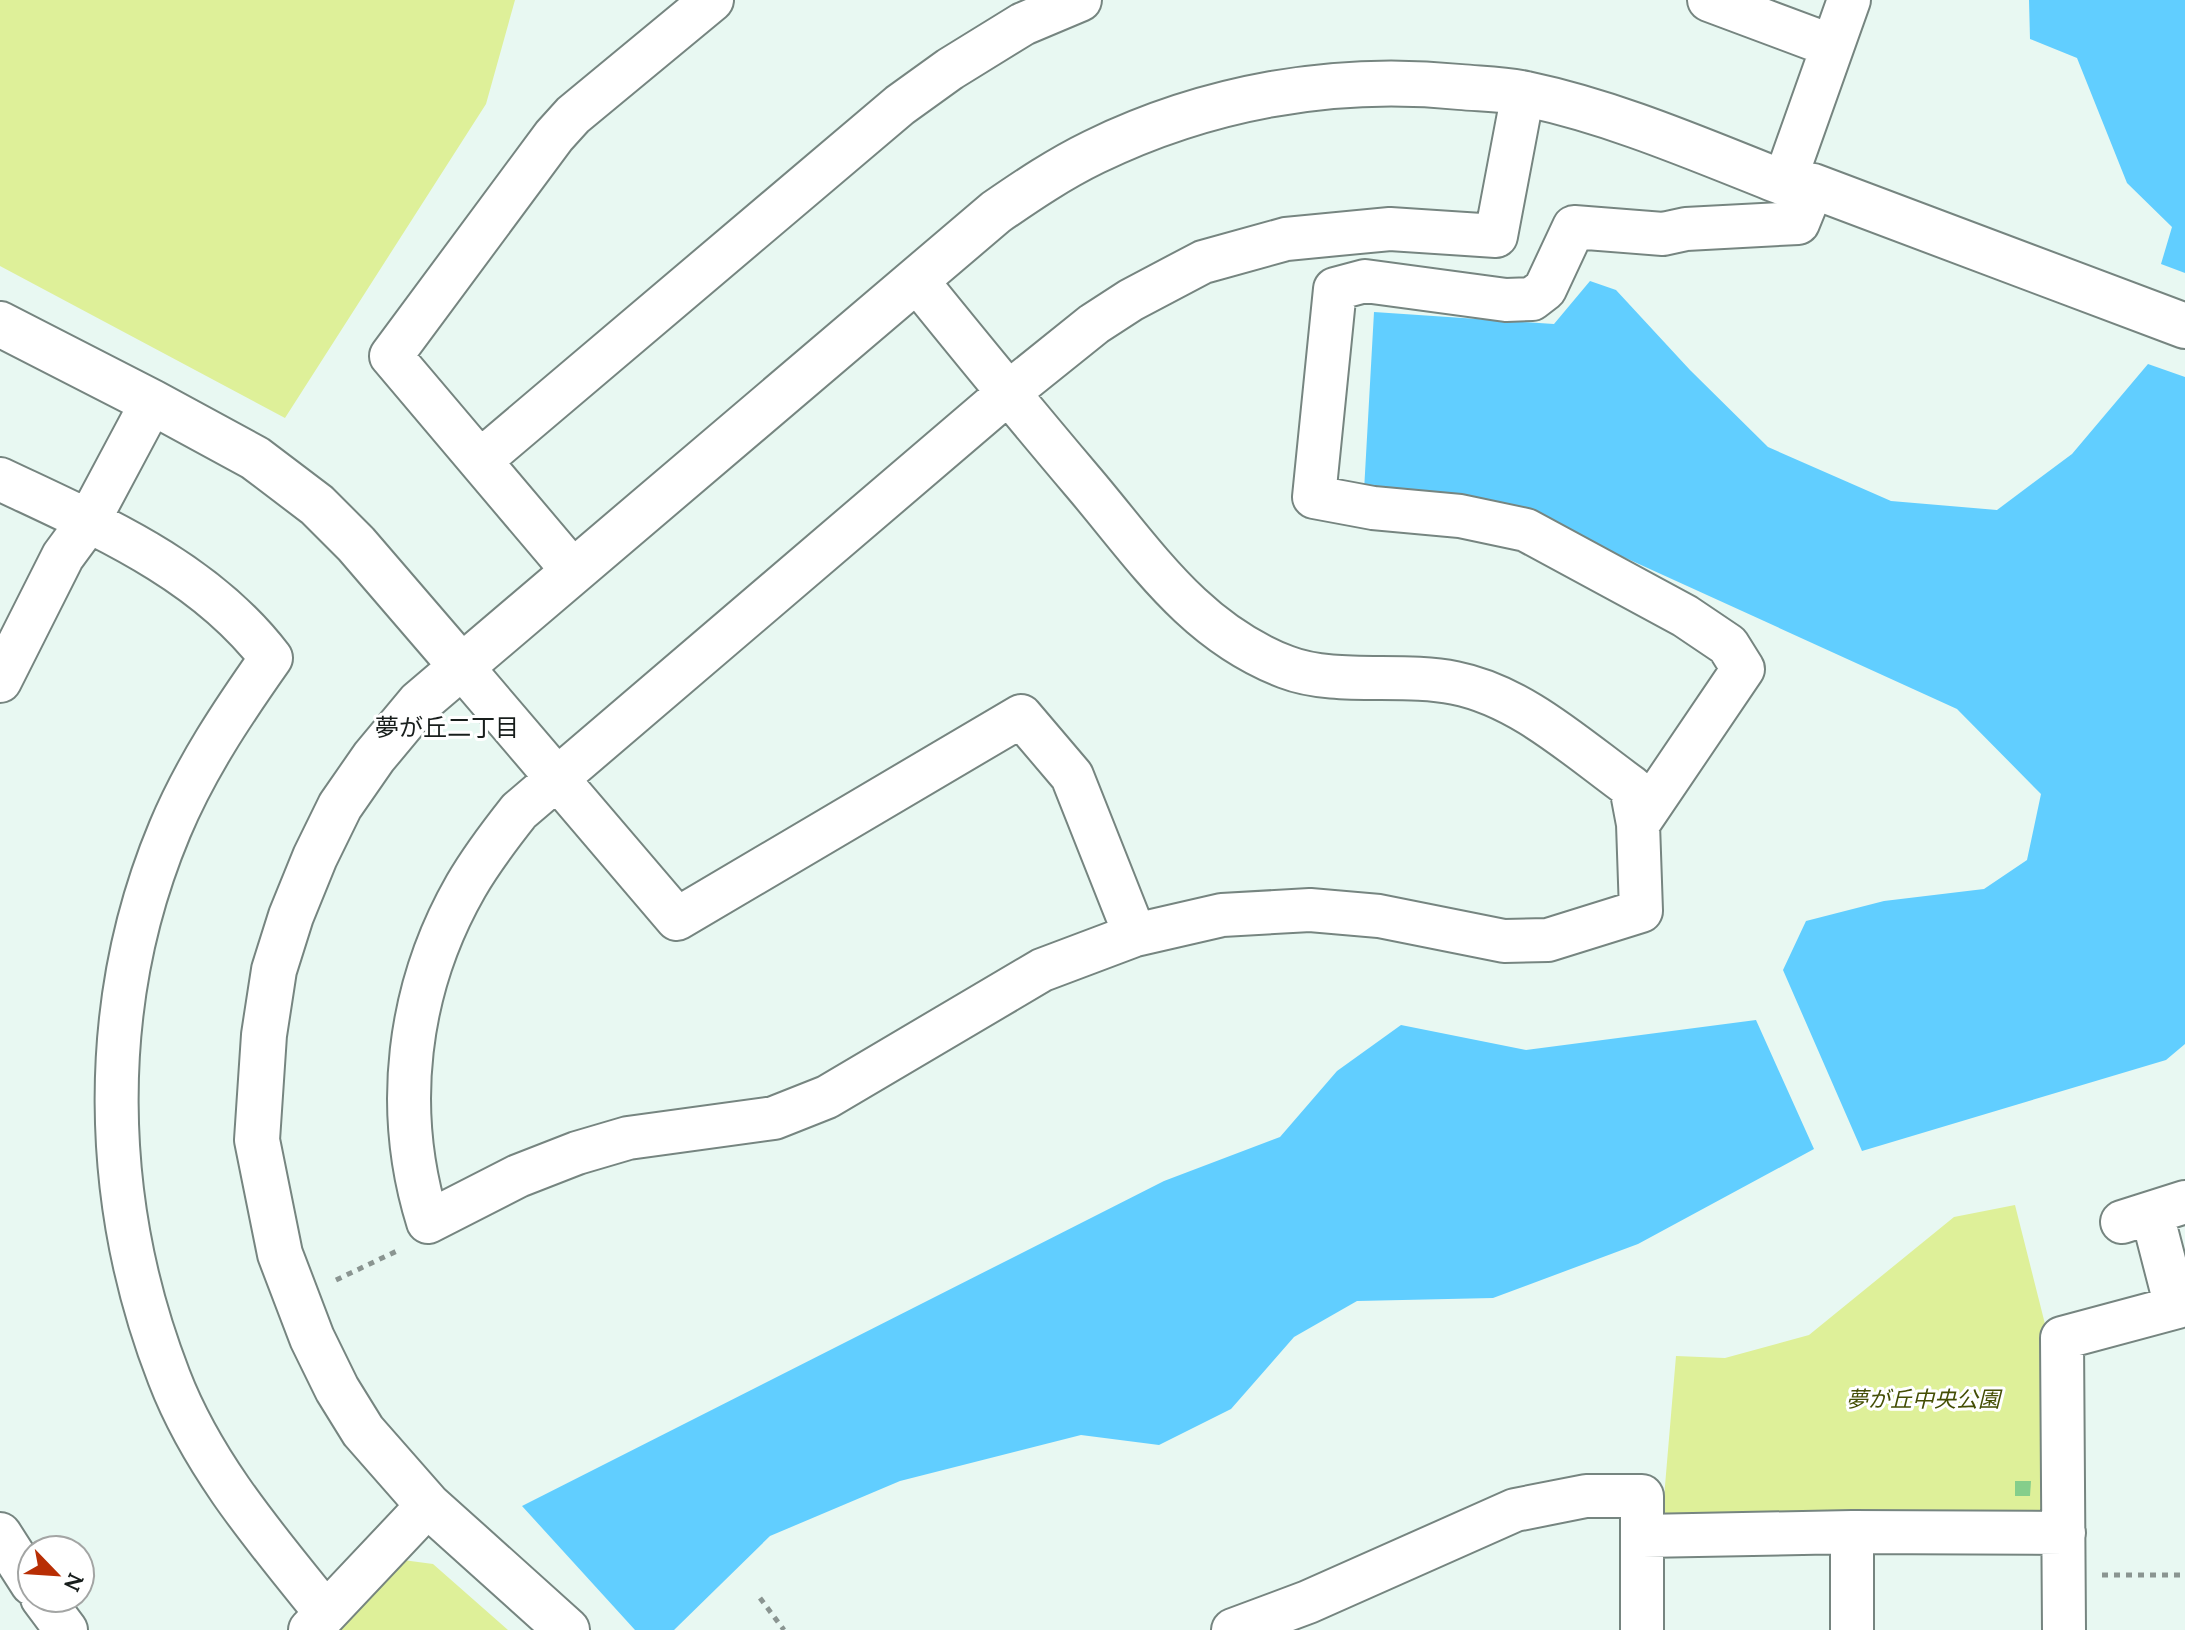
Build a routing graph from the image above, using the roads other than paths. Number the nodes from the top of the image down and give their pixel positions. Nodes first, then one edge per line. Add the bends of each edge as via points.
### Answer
1 (712, 0) edge
2 (1080, 0) edge
3 (1709, 0) edge
4 (1849, 0) edge
5 (1832, 46) junction
6 (1523, 93) junction
7 (1799, 185) junction
8 (917, 281) junction
9 (0, 324) edge
10 (2185, 326) edge
11 (1008, 393) junction
12 (152, 402) junction
13 (481, 460) junction
14 (0, 479) edge
15 (88, 522) junction
16 (573, 571) junction
17 (461, 666) junction
18 (0, 681) edge
19 (556, 779) junction
20 (1638, 824) junction
21 (1135, 935) junction
22 (2153, 1213) edge
23 (2180, 1306) edge
24 (428, 1505) junction
25 (1852, 1532) junction
26 (2064, 1533) junction
27 (1643, 1536) junction
28 (2, 1544) edge
29 (16, 1563) edge
30 (318, 1622) edge
31 (567, 1630) edge
32 (1233, 1630) edge
33 (1642, 1630) edge
34 (1852, 1630) edge
35 (2064, 1630) edge

1 - 13 street via 554,136 391,356
2 - 13 street via 1023,24 900,105
3 - 5 street
4 - 5 street
5 - 7 street
6 - 7 street via 1583,107
6 - 8 street via 1354,82 1275,93 1200,112 1095,151 1047,177 996,212
6 - 11 street via 1496,236 1390,229 1286,239 1203,262 1094,324
7 - 10 street
7 - 20 street via 1798,223 1663,234 1574,227 1545,289 1532,299 1365,281 1335,289 1314,497 1526,530 1685,616 1728,645 1743,669
8 - 11 street
8 - 16 street
9 - 12 street
11 - 19 street
11 - 20 street via 1183,600 1234,643 1303,673 1453,682 1483,690 1524,710 1631,787
12 - 15 street
12 - 17 street via 255,458 317,505
13 - 16 street
14 - 15 street
15 - 18 street via 63,556
15 - 30 street via 169,564 249,629 271,658 202,763 152,878 125,986 116,1130 129,1236 169,1379 207,1451
16 - 17 street
17 - 19 street
17 - 24 street via 419,703 374,757 340,806 315,857 274,970 257,1140 280,1254 337,1389 389,1463
19 - 21 street via 677,919 1021,716 1072,776
19 - 21 street via 519,811 466,885 426,978 411,1045 408,1097 416,1183 428,1222 577,1153 628,1138 774,1118 827,1097 1042,970
20 - 21 street via 1641,911 1548,940 1504,941 1379,916 1310,910 1222,915
22 - 23 street
23 - 26 street via 2062,1338
24 - 30 street
24 - 31 street
25 - 26 street
25 - 27 street
25 - 34 street
26 - 35 street
27 - 32 street via 1642,1496 1586,1496 1515,1510
27 - 33 street
28 - 29 street

